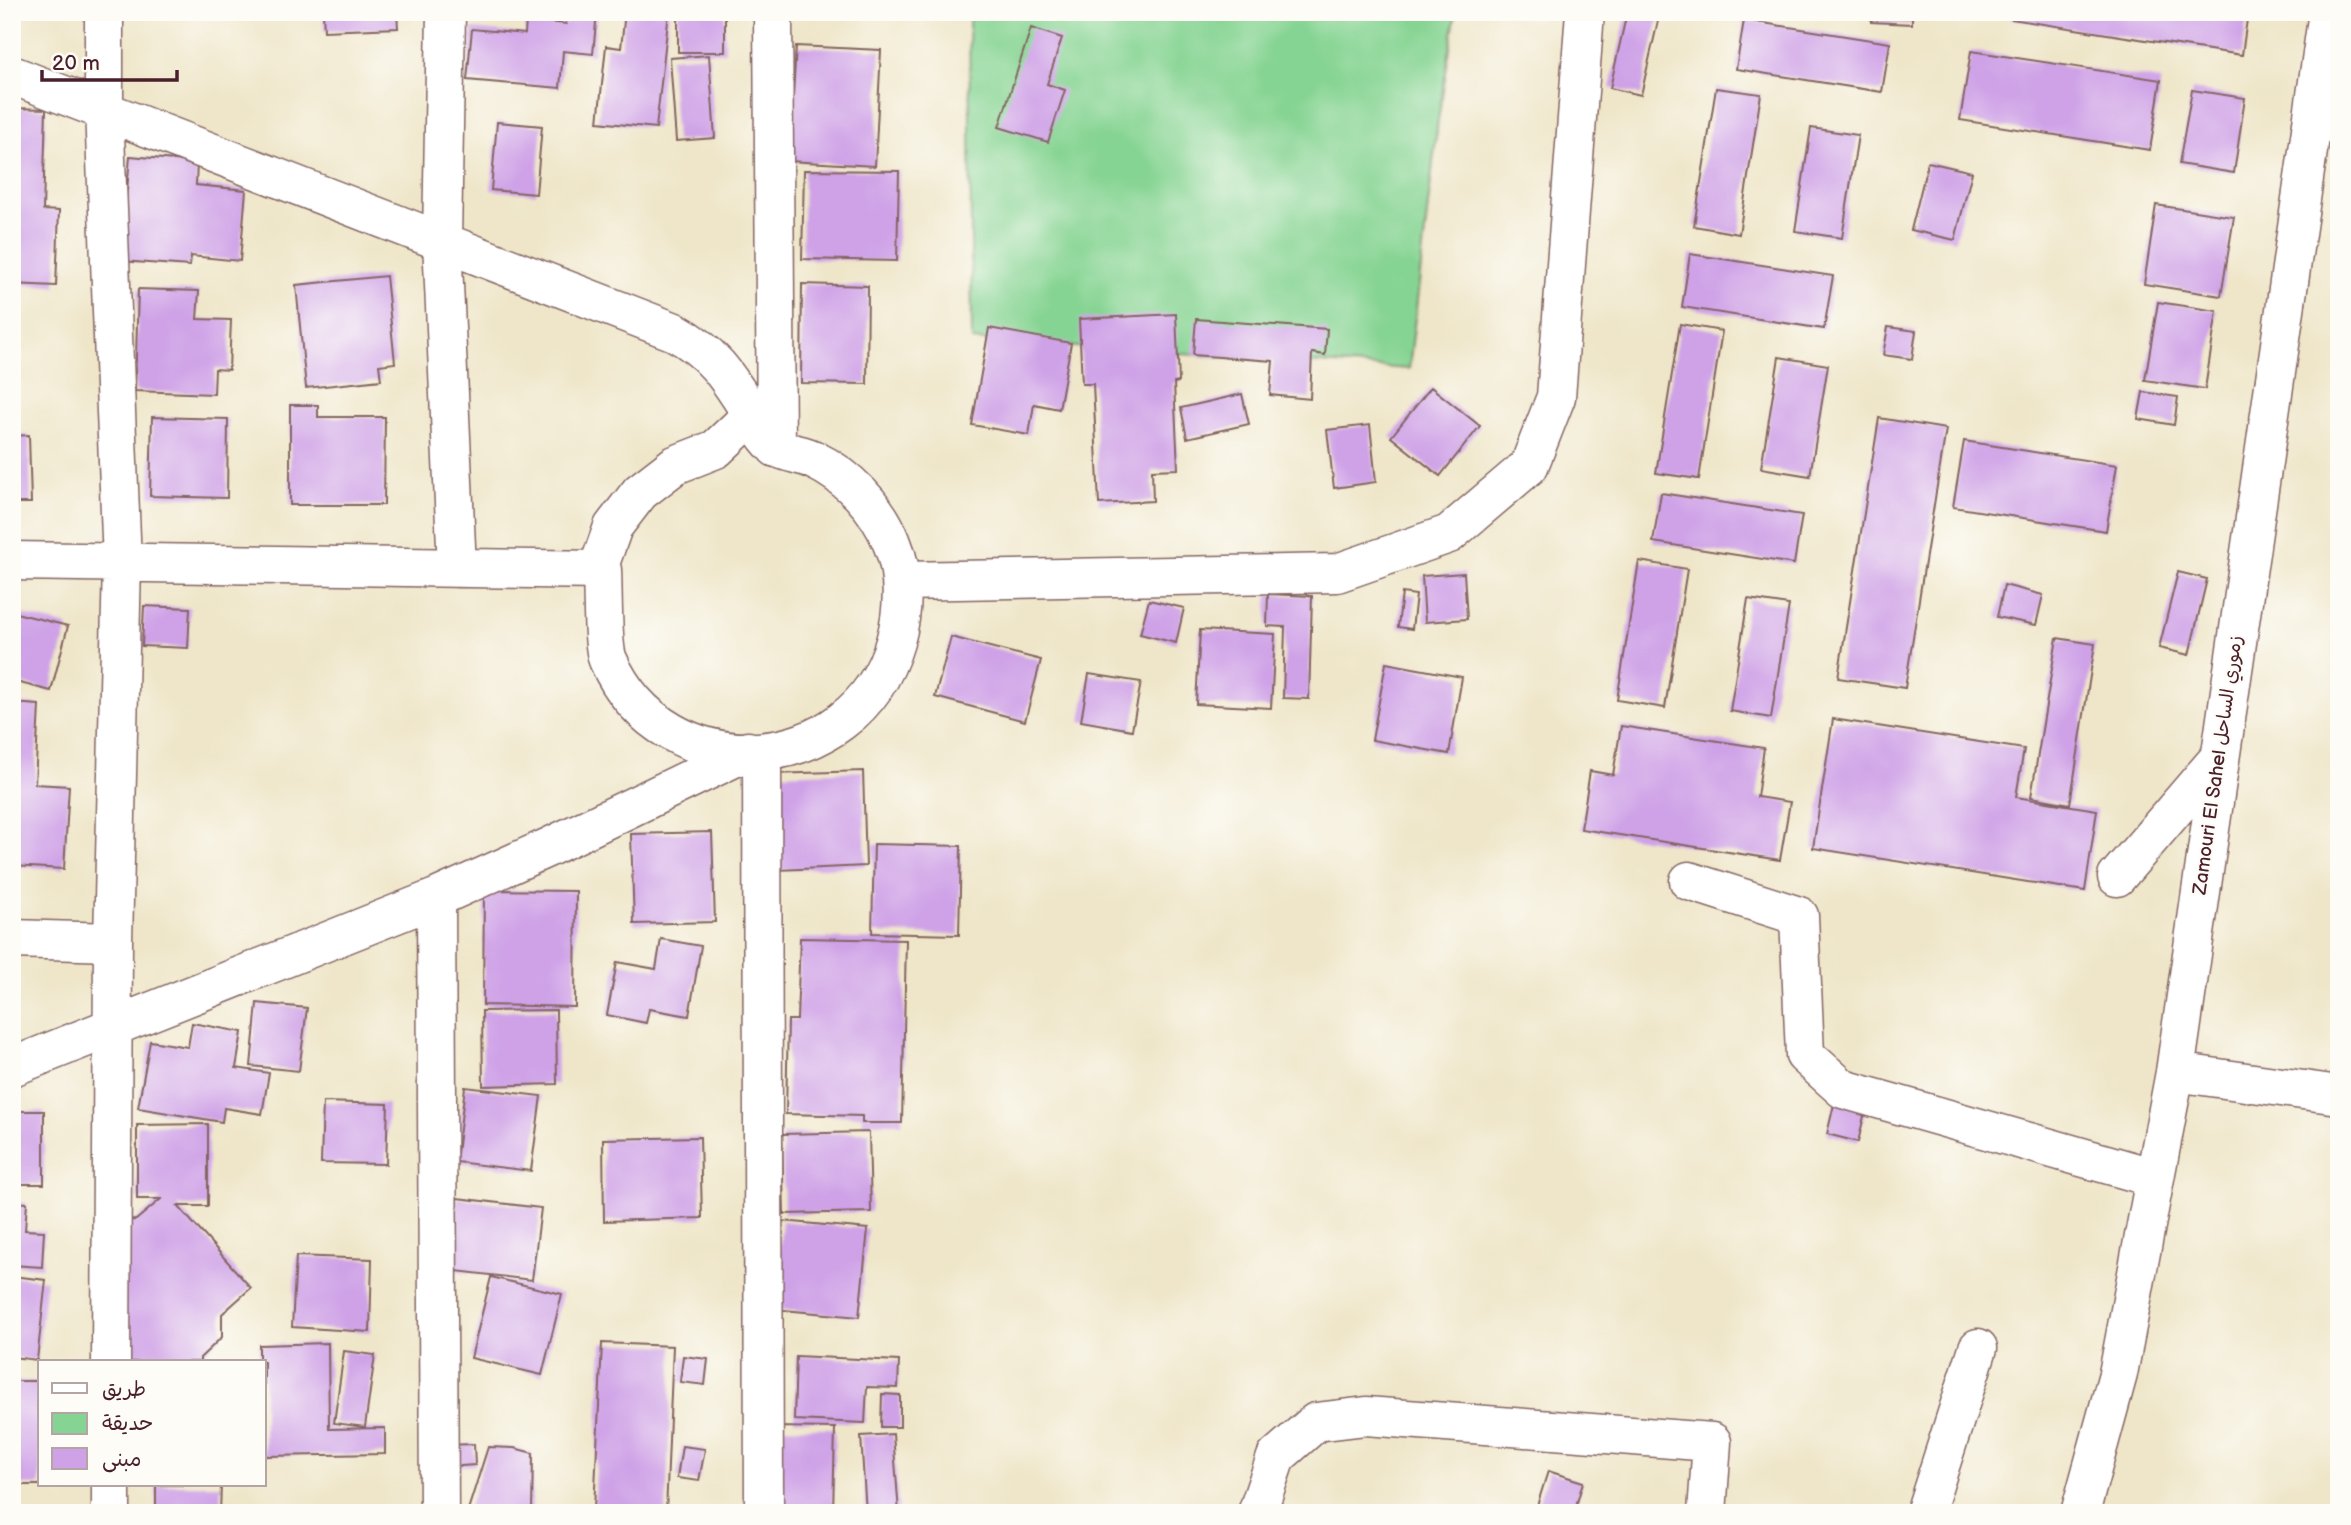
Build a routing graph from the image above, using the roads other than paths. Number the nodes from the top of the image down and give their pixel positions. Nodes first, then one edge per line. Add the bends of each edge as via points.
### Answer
1 (104, 12) edge
2 (446, 12) edge
3 (773, 12) edge
4 (1585, 12) edge
5 (2328, 12) edge
6 (12, 75) edge
7 (104, 109) junction
8 (442, 241) junction
9 (752, 415) junction
10 (776, 448) junction
11 (12, 561) edge
12 (122, 563) junction
13 (457, 568) junction
14 (602, 570) junction
15 (902, 581) junction
16 (755, 752) junction
17 (2219, 758) junction
18 (2117, 877) dead end
19 (1689, 881) dead end
20 (436, 898) junction
21 (12, 939) edge
22 (113, 942) junction
23 (113, 1027) junction
24 (12, 1067) edge
25 (2175, 1072) junction
26 (2339, 1095) edge
27 (2155, 1178) junction
28 (1978, 1348) dead end
29 (111, 1360) edge
30 (111, 1486) edge
31 (110, 1513) edge
32 (439, 1513) edge
33 (764, 1513) edge
34 (1257, 1513) edge
35 (1707, 1513) edge
36 (1925, 1513) edge
37 (2080, 1513) edge

1 - 7 street
2 - 8 street
3 - 10 street
4 - 15 street via 1556,397 1529,466 1449,534 1337,573
5 - 17 street, Zamouri El Sahel زموري الساحل
6 - 7 street
7 - 8 street
7 - 12 street
8 - 9 street via 695,343 725,372
8 - 13 street
9 - 10 street
9 - 14 street via 716,449 675,464 640,492 613,527 598,569
10 - 15 street via 813,459 847,480 874,509 892,543
11 - 12 street
12 - 13 street
12 - 22 street
13 - 14 street
14 - 16 street via 607,657 630,697 663,728 705,747
15 - 16 street via 901,622 889,662 868,697 839,725 802,744
16 - 20 street
16 - 33 street
17 - 18 street
17 - 25 street, Zamouri El Sahel زموري الساحل
19 - 27 street via 1799,916 1805,1055 1843,1089
20 - 23 street
20 - 32 street
21 - 22 street
22 - 23 street
23 - 24 street
23 - 29 street
25 - 26 street
25 - 27 street, Zamouri El Sahel زموري الساحل
27 - 37 street, Zamouri El Sahel زموري الساحل via 2118,1374
28 - 36 street
30 - 31 street
34 - 35 street via 1276,1457 1316,1422 1366,1416 1712,1442

